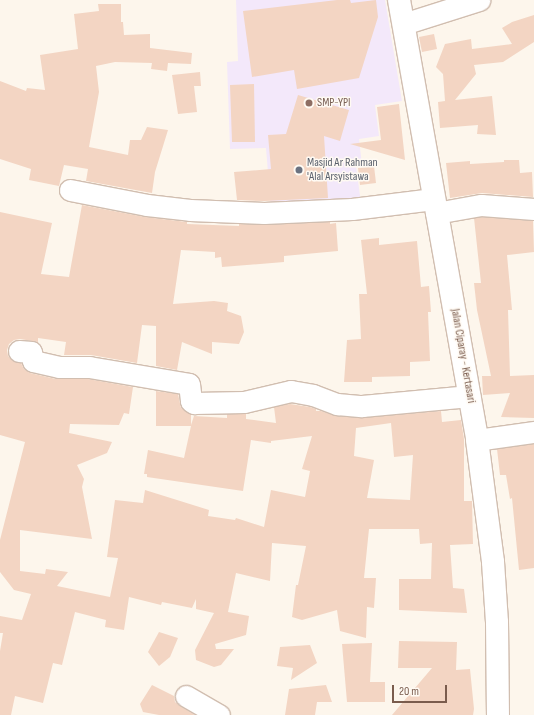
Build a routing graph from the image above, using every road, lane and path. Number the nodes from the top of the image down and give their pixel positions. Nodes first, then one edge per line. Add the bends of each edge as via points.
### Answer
1 (399, 0) edge
2 (479, 0) edge
3 (403, 24) junction
4 (70, 190) dead end
5 (434, 206) junction
6 (534, 209) edge
7 (19, 351) dead end
8 (470, 396) junction
9 (534, 432) edge
10 (477, 440) junction
11 (186, 696) dead end
12 (219, 715) edge
13 (498, 715) edge

1 - 3 main road, Jalan Ciparay - Kertasari
2 - 3 street
3 - 5 main road, Jalan Ciparay - Kertasari
4 - 5 street via 190,210 264,213
5 - 6 street via 481,205
5 - 8 main road, Jalan Ciparay - Kertasari
7 - 8 street via 31,352 33,362 189,384 190,401 194,403 244,402 291,391 313,395 337,404 362,406
8 - 10 main road, Jalan Ciparay - Kertasari
9 - 10 street
10 - 13 main road, Jalan Ciparay - Kertasari via 497,622
11 - 12 street

